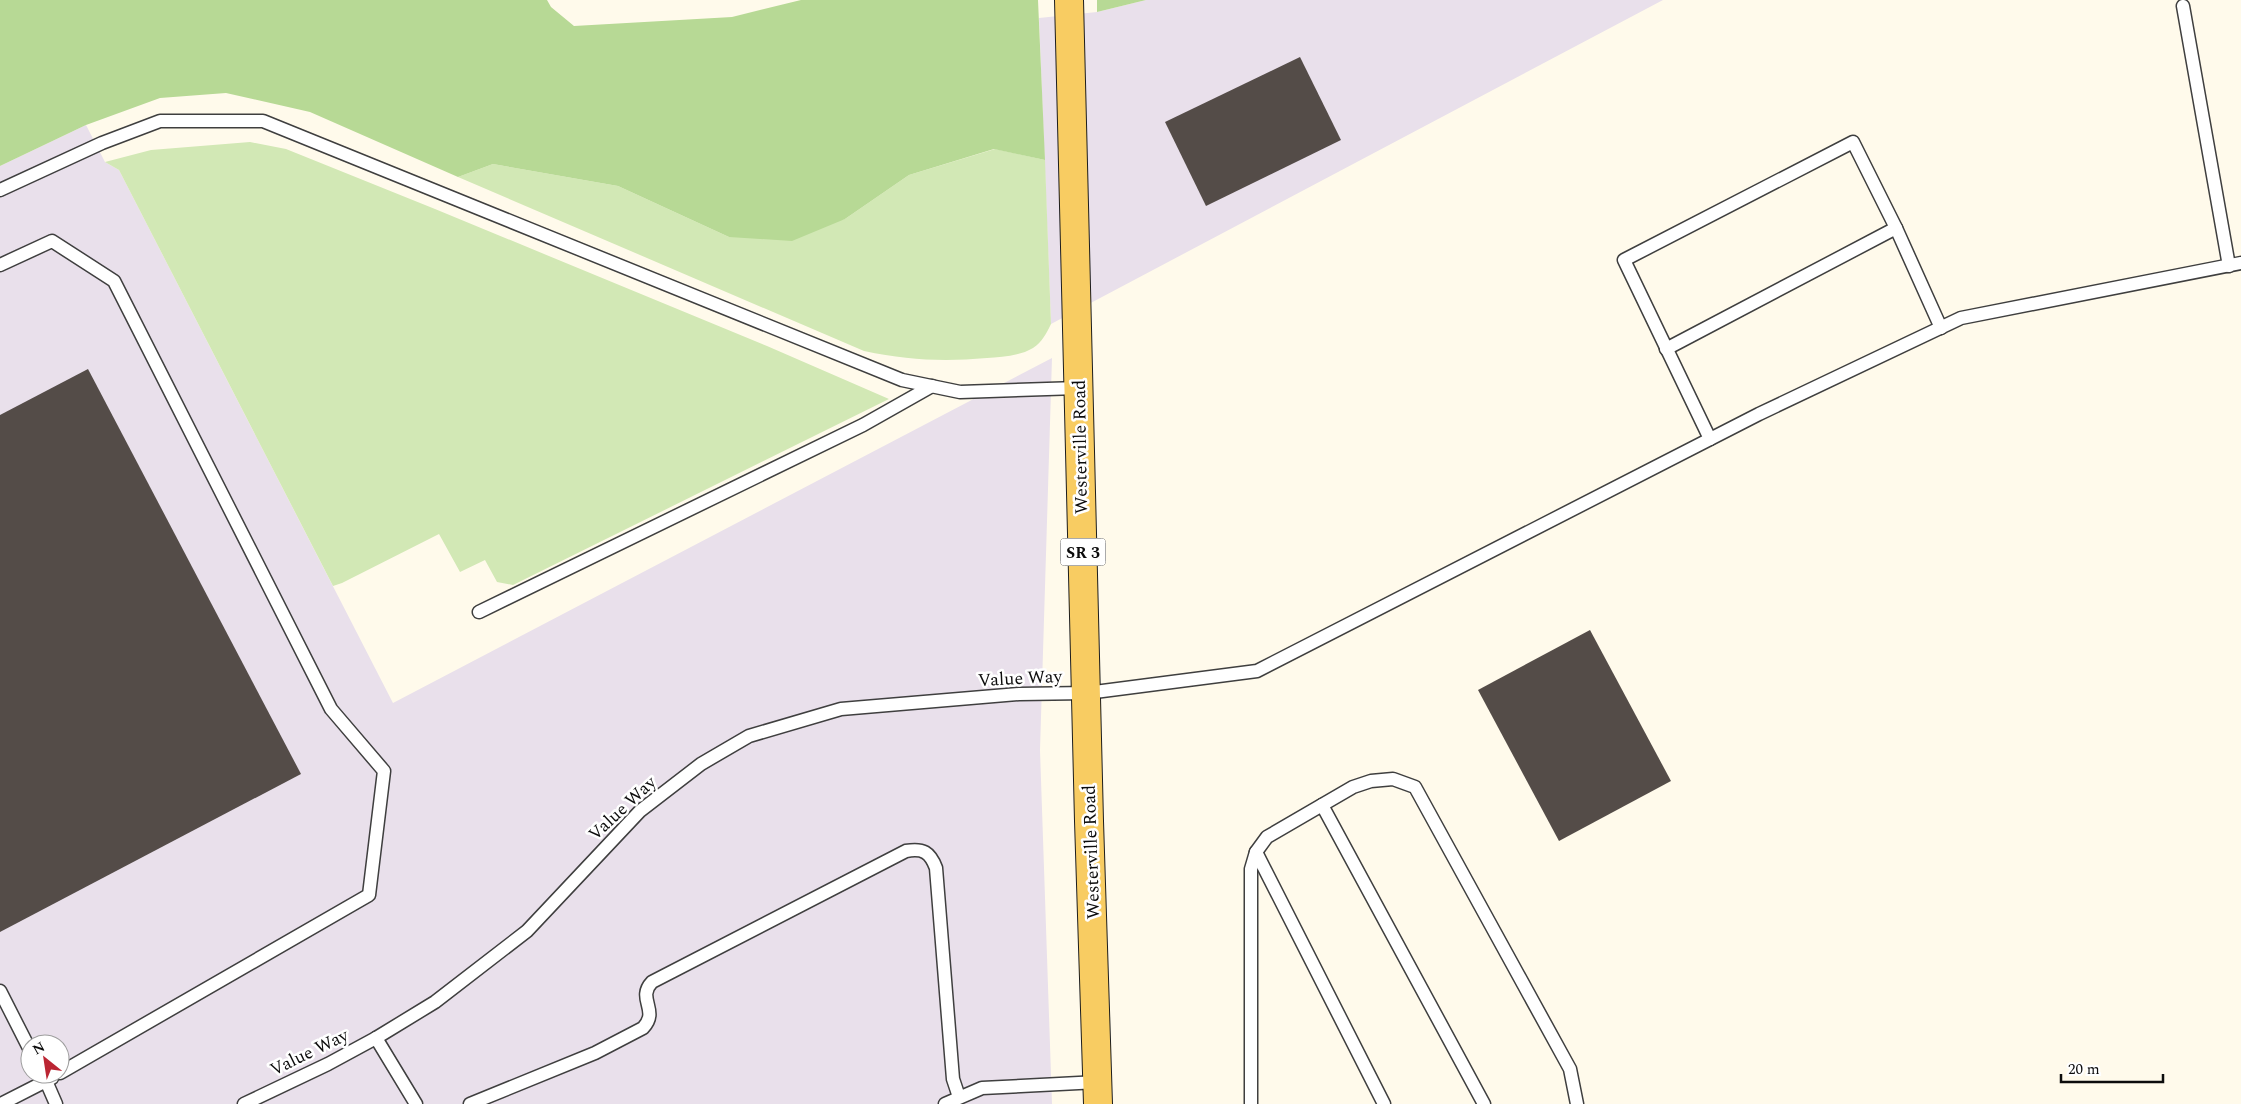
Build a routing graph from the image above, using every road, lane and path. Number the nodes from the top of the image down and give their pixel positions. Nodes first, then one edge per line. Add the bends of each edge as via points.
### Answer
1 (1069, 0) edge
2 (2183, 6) dead end
3 (0, 190) edge
4 (1896, 228) junction
5 (0, 265) edge
6 (2235, 265) edge
7 (1941, 328) junction
8 (1666, 349) junction
9 (932, 386) junction
10 (1078, 388) junction
11 (1710, 439) junction
12 (479, 612) dead end
13 (1087, 693) junction
14 (1322, 805) junction
15 (1256, 852) junction
16 (0, 991) edge
17 (22, 1034) edge
18 (376, 1038) junction
19 (70, 1068) edge
20 (34, 1084) edge
21 (47, 1084) edge
22 (1098, 1093) edge
23 (959, 1097) junction
24 (1, 1104) edge
25 (56, 1104) edge
26 (244, 1104) edge
27 (416, 1104) edge
28 (470, 1104) edge
29 (945, 1104) edge
30 (1251, 1104) edge
31 (1384, 1104) edge
32 (1484, 1104) edge
33 (1577, 1104) edge

1 - 10 main road, Westerville Road / SR 3
2 - 6 lane
3 - 9 lane via 102,143 160,121 263,121 902,380
4 - 7 lane
4 - 8 lane
4 - 8 lane via 1852,142 1624,260
5 - 19 lane via 52,240 114,281 331,709 384,772 369,895
6 - 7 lane, Value Way via 1961,318
7 - 11 lane, Value Way
8 - 11 lane
9 - 10 lane via 960,392
9 - 12 lane via 863,425
10 - 13 main road, Westerville Road / SR 3
11 - 13 lane, Value Way via 1257,671
13 - 18 lane, Value Way via 1019,694 841,709 749,736 701,764 640,811 527,931 435,1002
13 - 22 main road, Westerville Road / SR 3
14 - 15 lane via 1267,837
14 - 32 lane
14 - 33 lane via 1353,787 1371,781 1393,779 1415,787 1570,1069
15 - 30 lane via 1251,869
15 - 31 lane
16 - 17 lane
18 - 26 lane, Value Way
18 - 27 lane
20 - 24 lane
21 - 25 lane
22 - 23 lane via 997,1086
23 - 28 lane via 953,1080 936,868 928,853 914,850 652,982 646,993 651,1015 643,1028 595,1053
23 - 29 lane

